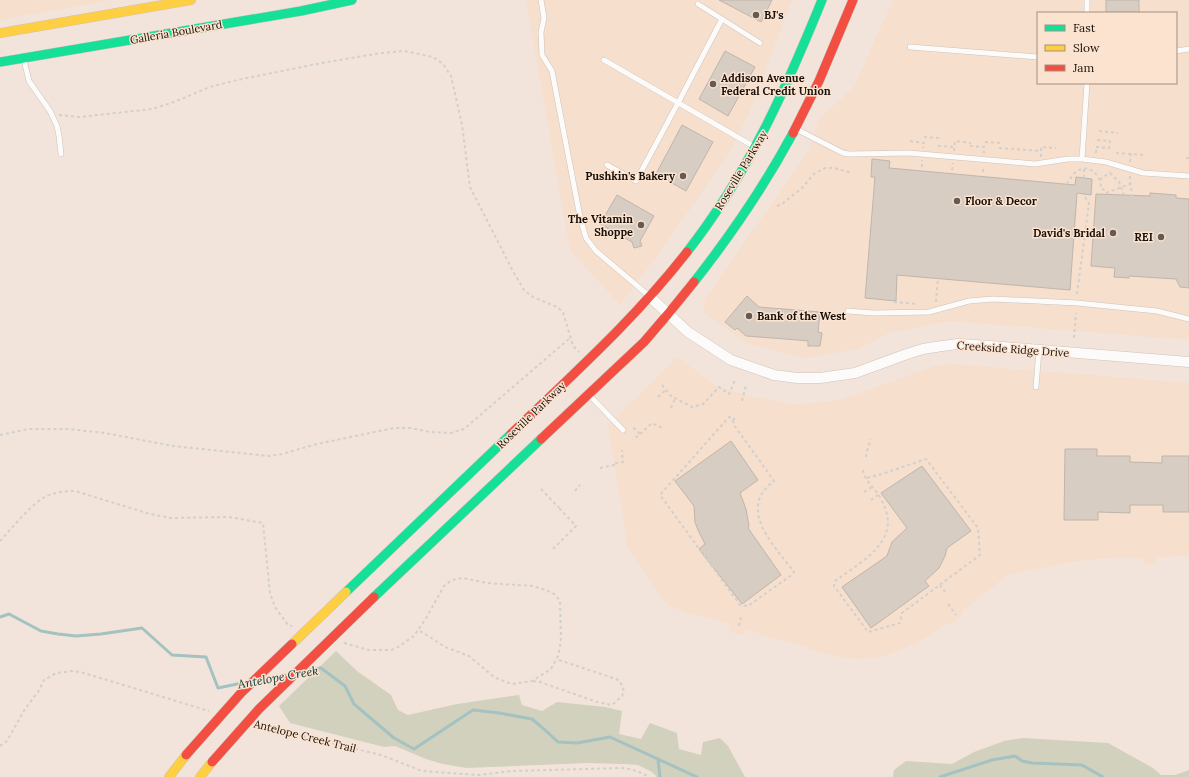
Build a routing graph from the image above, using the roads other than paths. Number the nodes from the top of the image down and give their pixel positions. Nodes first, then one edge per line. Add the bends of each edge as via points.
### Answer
1 (191, 0) edge
2 (352, 0) edge
3 (541, 0) edge
4 (820, 0) edge
5 (853, 0) edge
6 (1087, 0) edge
7 (698, 4) dead end
8 (1087, 12) edge
9 (722, 19) junction
10 (0, 33) edge
11 (760, 43) dead end
12 (910, 46) dead end
13 (1189, 49) edge
14 (1177, 51) edge
15 (1037, 57) edge
16 (24, 58) junction
17 (604, 60) dead end
18 (0, 62) edge
19 (1087, 84) edge
20 (678, 103) junction
21 (796, 129) junction
22 (756, 147) junction
23 (61, 154) dead end
24 (1082, 159) junction
25 (607, 165) dead end
26 (1189, 176) edge
27 (650, 298) junction
28 (848, 310) dead end
29 (668, 314) junction
30 (1189, 319) edge
31 (1038, 350) junction
32 (1189, 362) edge
33 (1036, 387) dead end
34 (588, 395) junction
35 (623, 430) dead end
36 (169, 777) edge
37 (200, 777) edge

1 - 10 main road
2 - 16 main road, Galleria Boulevard
3 - 27 lane via 544,18 541,32 542,55 552,71 586,238 596,251
4 - 22 main road, Roseville Parkway via 772,117
5 - 21 main road
6 - 8 lane
7 - 9 lane
9 - 11 lane
9 - 20 lane
12 - 15 lane
13 - 14 lane
16 - 18 main road, Galleria Boulevard
16 - 23 lane via 29,81 57,126
17 - 20 lane
19 - 24 lane
20 - 22 lane
20 - 25 lane via 636,181
21 - 24 lane via 849,154 909,153 1035,164
21 - 29 main road via 743,217
22 - 27 main road, Roseville Parkway via 720,208
24 - 26 lane via 1143,172
27 - 29 street, Creekside Ridge Drive
27 - 36 main road, Roseville Parkway, bridge via 241,694
28 - 30 lane via 873,313 928,312 969,301 993,299 1077,303 1157,312
29 - 31 street, Creekside Ridge Drive via 688,332 731,360 774,375 797,378 855,373 907,354 942,346 973,344
29 - 34 main road
31 - 32 street, Creekside Ridge Drive
31 - 33 lane
34 - 35 lane
34 - 37 main road, bridge via 259,709

